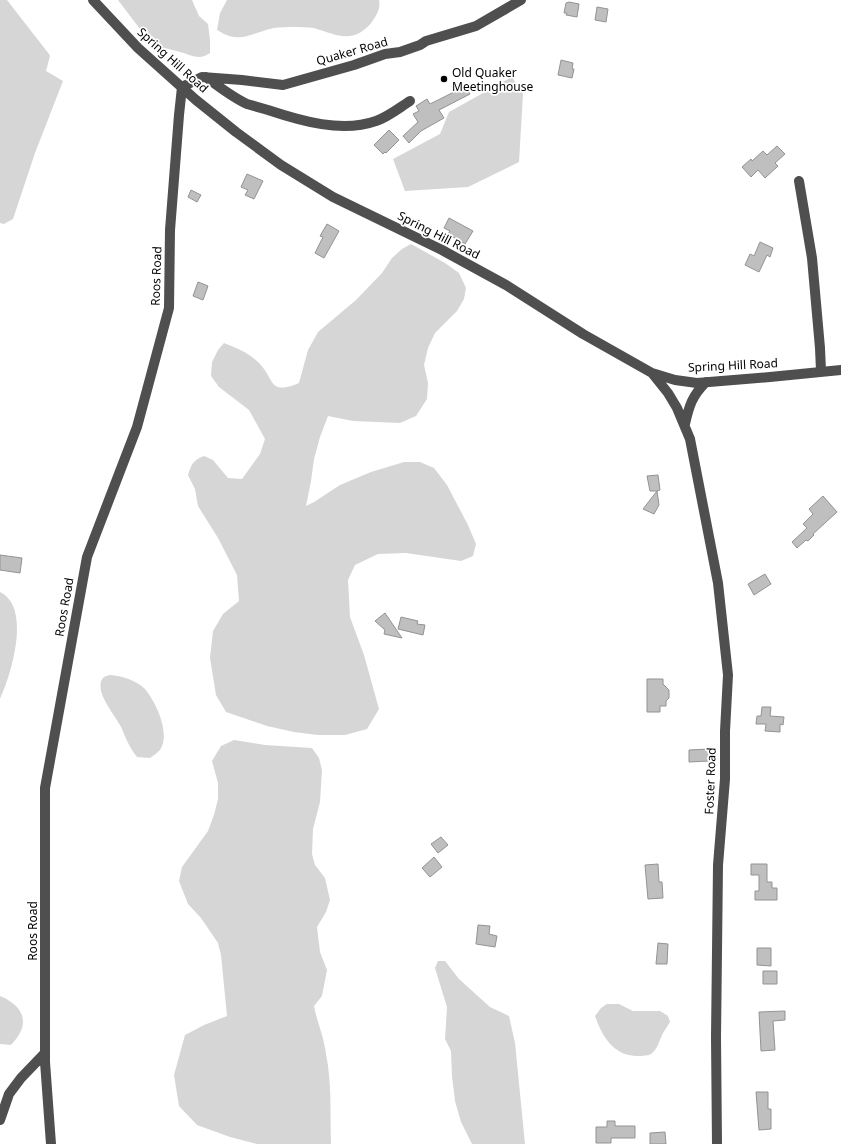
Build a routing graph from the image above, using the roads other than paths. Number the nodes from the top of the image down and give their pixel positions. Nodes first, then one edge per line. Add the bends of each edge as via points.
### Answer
1 (93, 0) edge
2 (521, 0) edge
3 (206, 77) junction
4 (182, 88) junction
5 (410, 101) dead end
6 (799, 181) dead end
7 (841, 370) edge
8 (821, 371) junction
9 (652, 373) junction
10 (706, 382) junction
11 (685, 424) junction
12 (45, 1052) junction
13 (0, 1120) edge
14 (51, 1144) edge
15 (717, 1144) edge

1 - 4 street, Spring Hill Road via 138,48
2 - 3 street, Quaker Road via 476,26 400,52 385,54 283,85
3 - 4 street, Quaker Road
3 - 5 street via 247,104 322,124 361,125 376,121
4 - 9 street, Spring Hill Road via 274,160 333,197 442,250 506,285 583,334
4 - 12 street, Roos Road via 170,230 169,308 137,427 87,557 45,788
6 - 8 street via 812,258
7 - 8 street, Spring Hill Road
8 - 10 street, Spring Hill Road
9 - 10 street, Spring Hill Road via 675,380
9 - 11 street, Foster Road via 668,393
10 - 11 street via 690,403
11 - 15 street, Foster Road via 718,582 728,674 725,779 718,865
12 - 13 street via 9,1094
12 - 14 street, Roos Road

